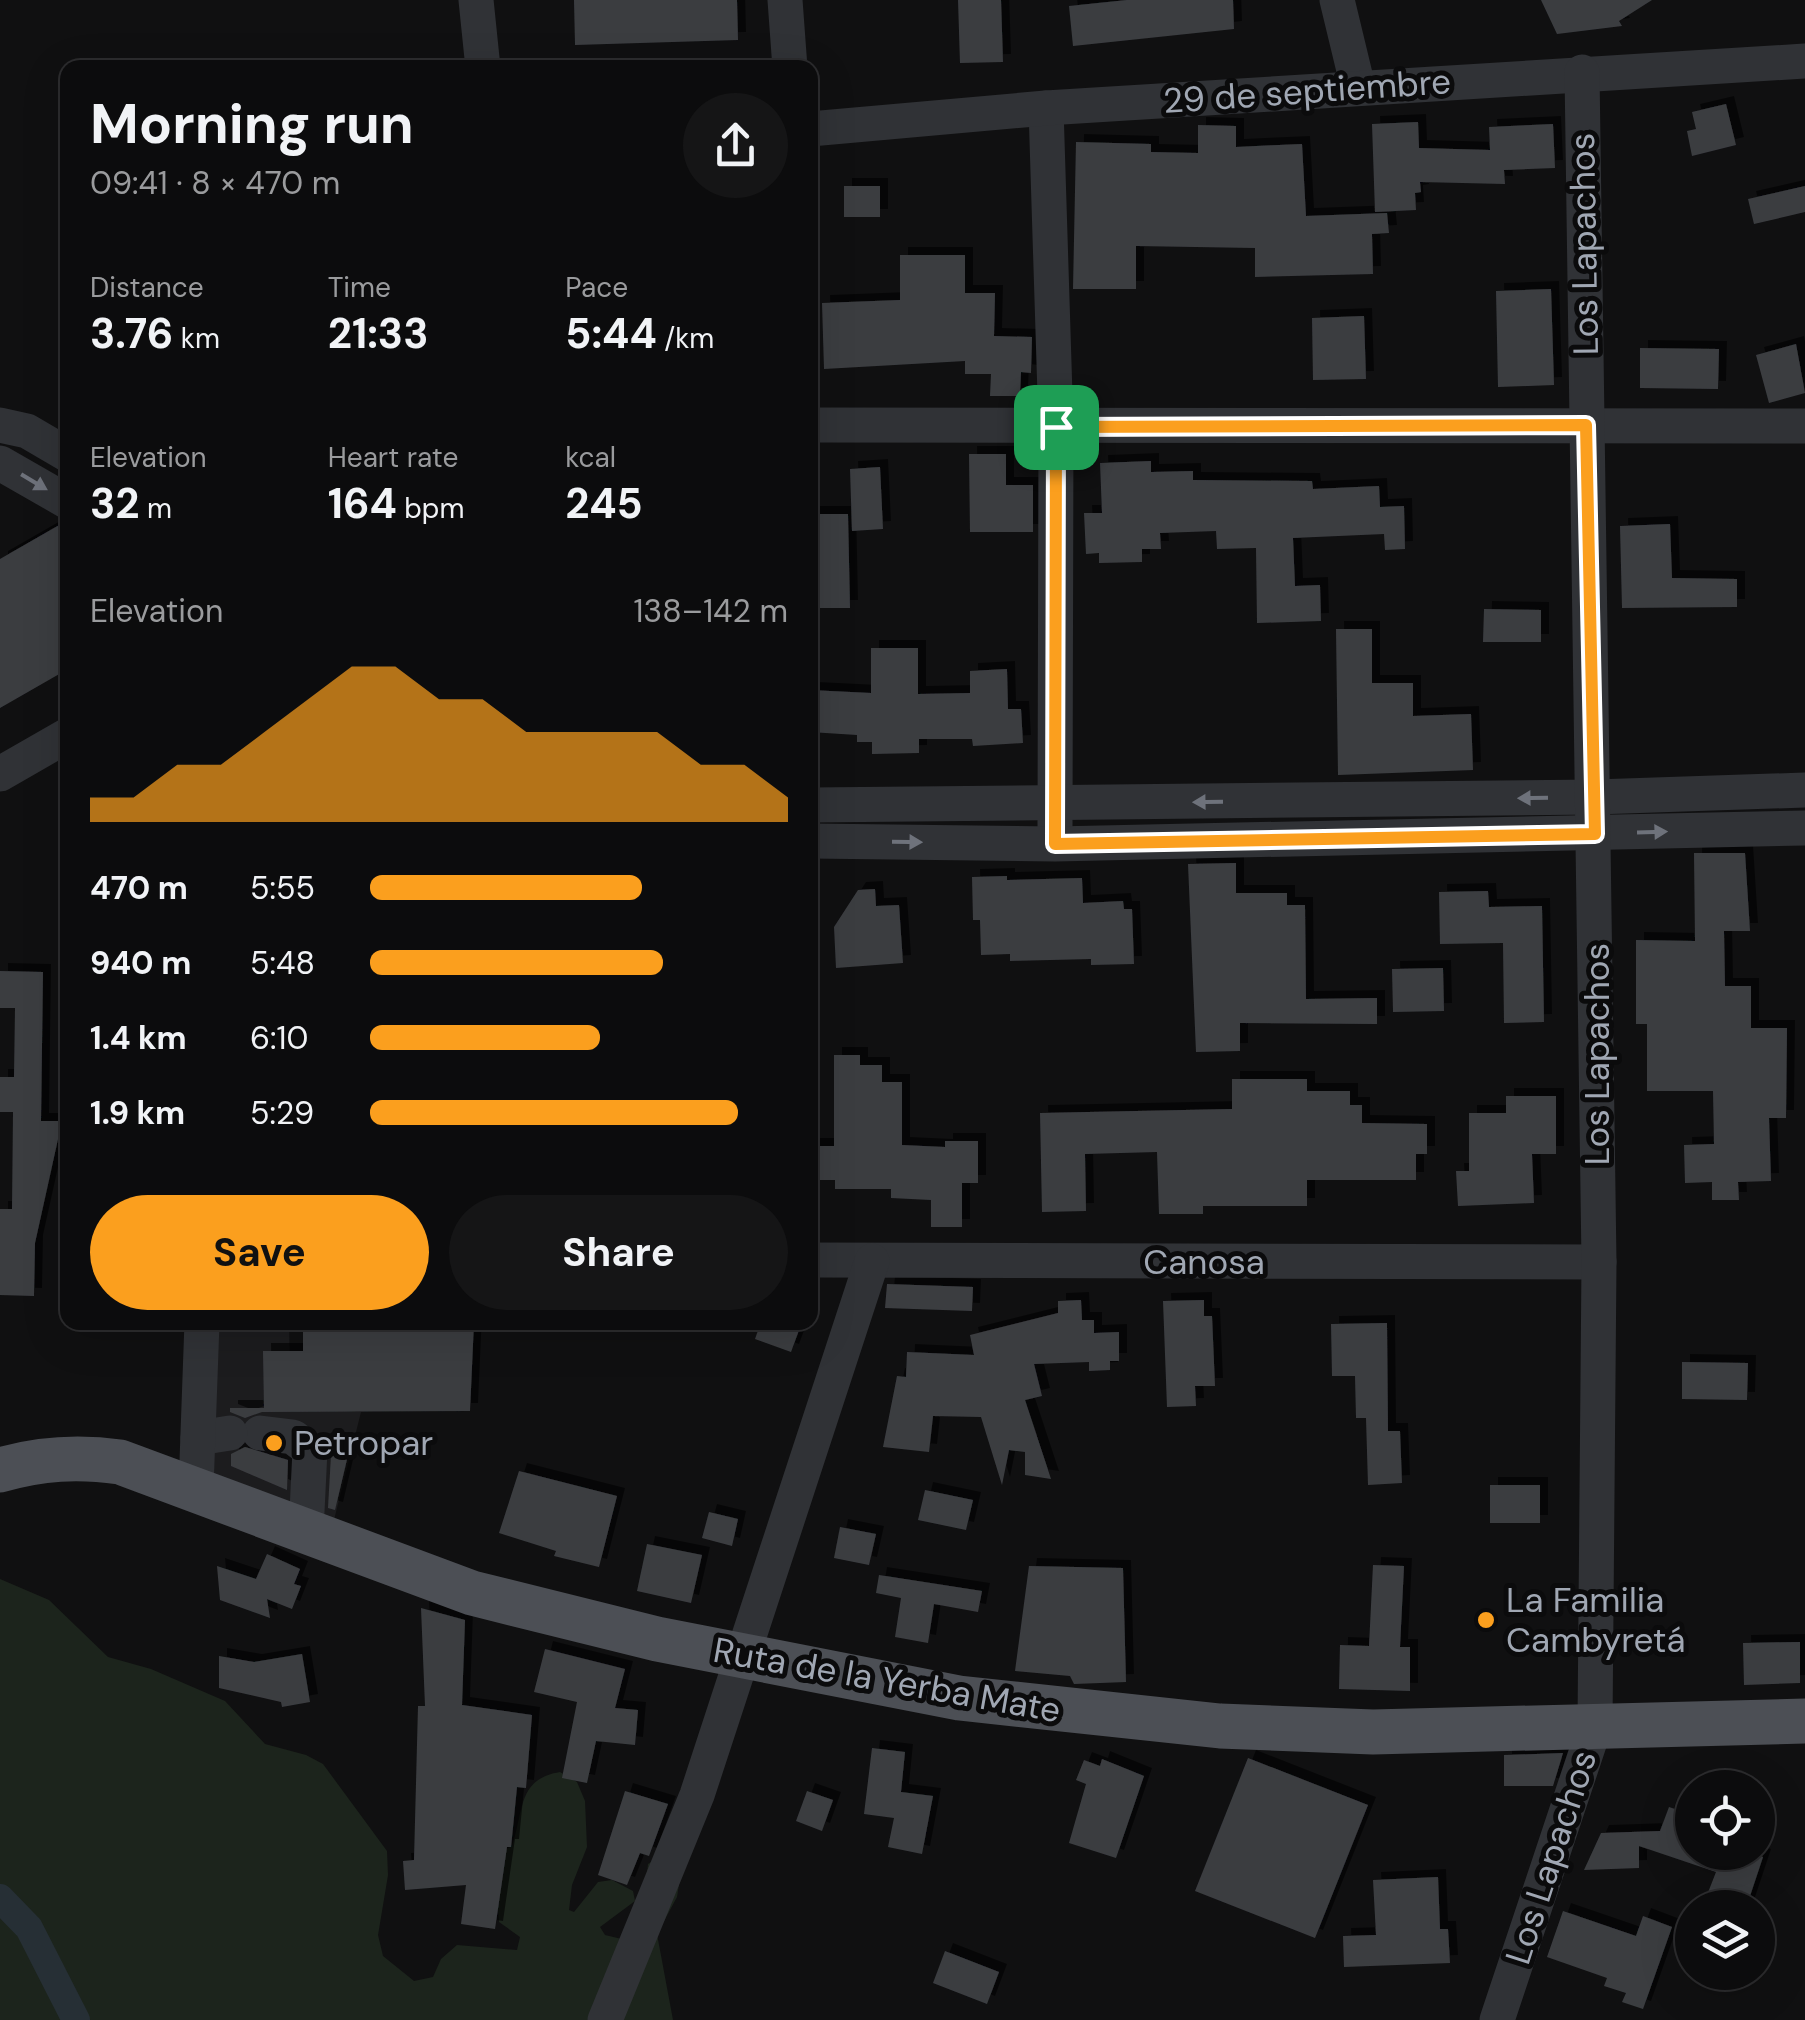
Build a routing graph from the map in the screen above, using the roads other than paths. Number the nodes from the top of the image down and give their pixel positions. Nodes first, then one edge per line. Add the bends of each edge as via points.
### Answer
1 (476, 0) edge
2 (785, 0) edge
3 (1337, 0) edge
4 (482, 60) edge
5 (789, 60) edge
6 (1805, 61) edge
7 (1582, 72) junction
8 (1358, 87) junction
9 (1046, 108) junction
10 (818, 129) edge
11 (0, 425) edge
12 (818, 425) edge
13 (1586, 425) junction
14 (1805, 426) edge
15 (1056, 427) junction
16 (60, 450) edge
17 (0, 463) edge
18 (60, 497) edge
19 (60, 740) edge
20 (0, 774) edge
21 (1805, 790) edge
22 (1595, 797) junction
23 (818, 805) edge
24 (1055, 805) junction
25 (1805, 828) edge
26 (1595, 834) junction
27 (818, 840) edge
28 (1055, 844) junction
29 (818, 1260) edge
30 (872, 1261) junction
31 (1599, 1262) junction
32 (204, 1330) edge
33 (230, 1435) junction
34 (0, 1470) edge
35 (196, 1489) junction
36 (306, 1532) junction
37 (743, 1656) junction
38 (1805, 1721) edge
39 (1595, 1726) junction
40 (604, 2020) edge
41 (1497, 2020) edge

1 - 4 street
2 - 5 street
3 - 8 street
6 - 7 street, 29 de septiembre
7 - 8 street, 29 de septiembre
7 - 13 street, Los Lapachos
8 - 9 street, 29 de septiembre
9 - 10 street, 29 de septiembre
9 - 15 street
11 - 16 street
12 - 15 street
13 - 14 street
13 - 15 street
13 - 22 street, Los Lapachos
15 - 24 street
17 -> 18 street
19 - 20 street
21 - 22 street
22 -> 24 street
22 - 26 street, Los Lapachos
23 - 24 street
24 - 28 street
26 -> 25 street
26 - 28 street
26 - 31 street, Los Lapachos
27 -> 28 street
29 - 30 street, Canosa
30 - 31 street, Canosa
30 - 37 street
31 - 39 street, Los Lapachos
32 - 33 street
33 - 35 street
33 - 36 street via 293,1437 310,1450
34 - 35 main road, Ruta de la Yerba Mate via 84,1457 120,1462
35 - 36 main road, Ruta de la Yerba Mate
36 - 37 main road, Ruta de la Yerba Mate via 472,1593
37 - 39 main road, Ruta de la Yerba Mate via 992,1703 1220,1726 1373,1732
37 - 40 street via 697,1795
38 - 39 main road, Ruta de la Yerba Mate
39 - 41 street, Los Lapachos

